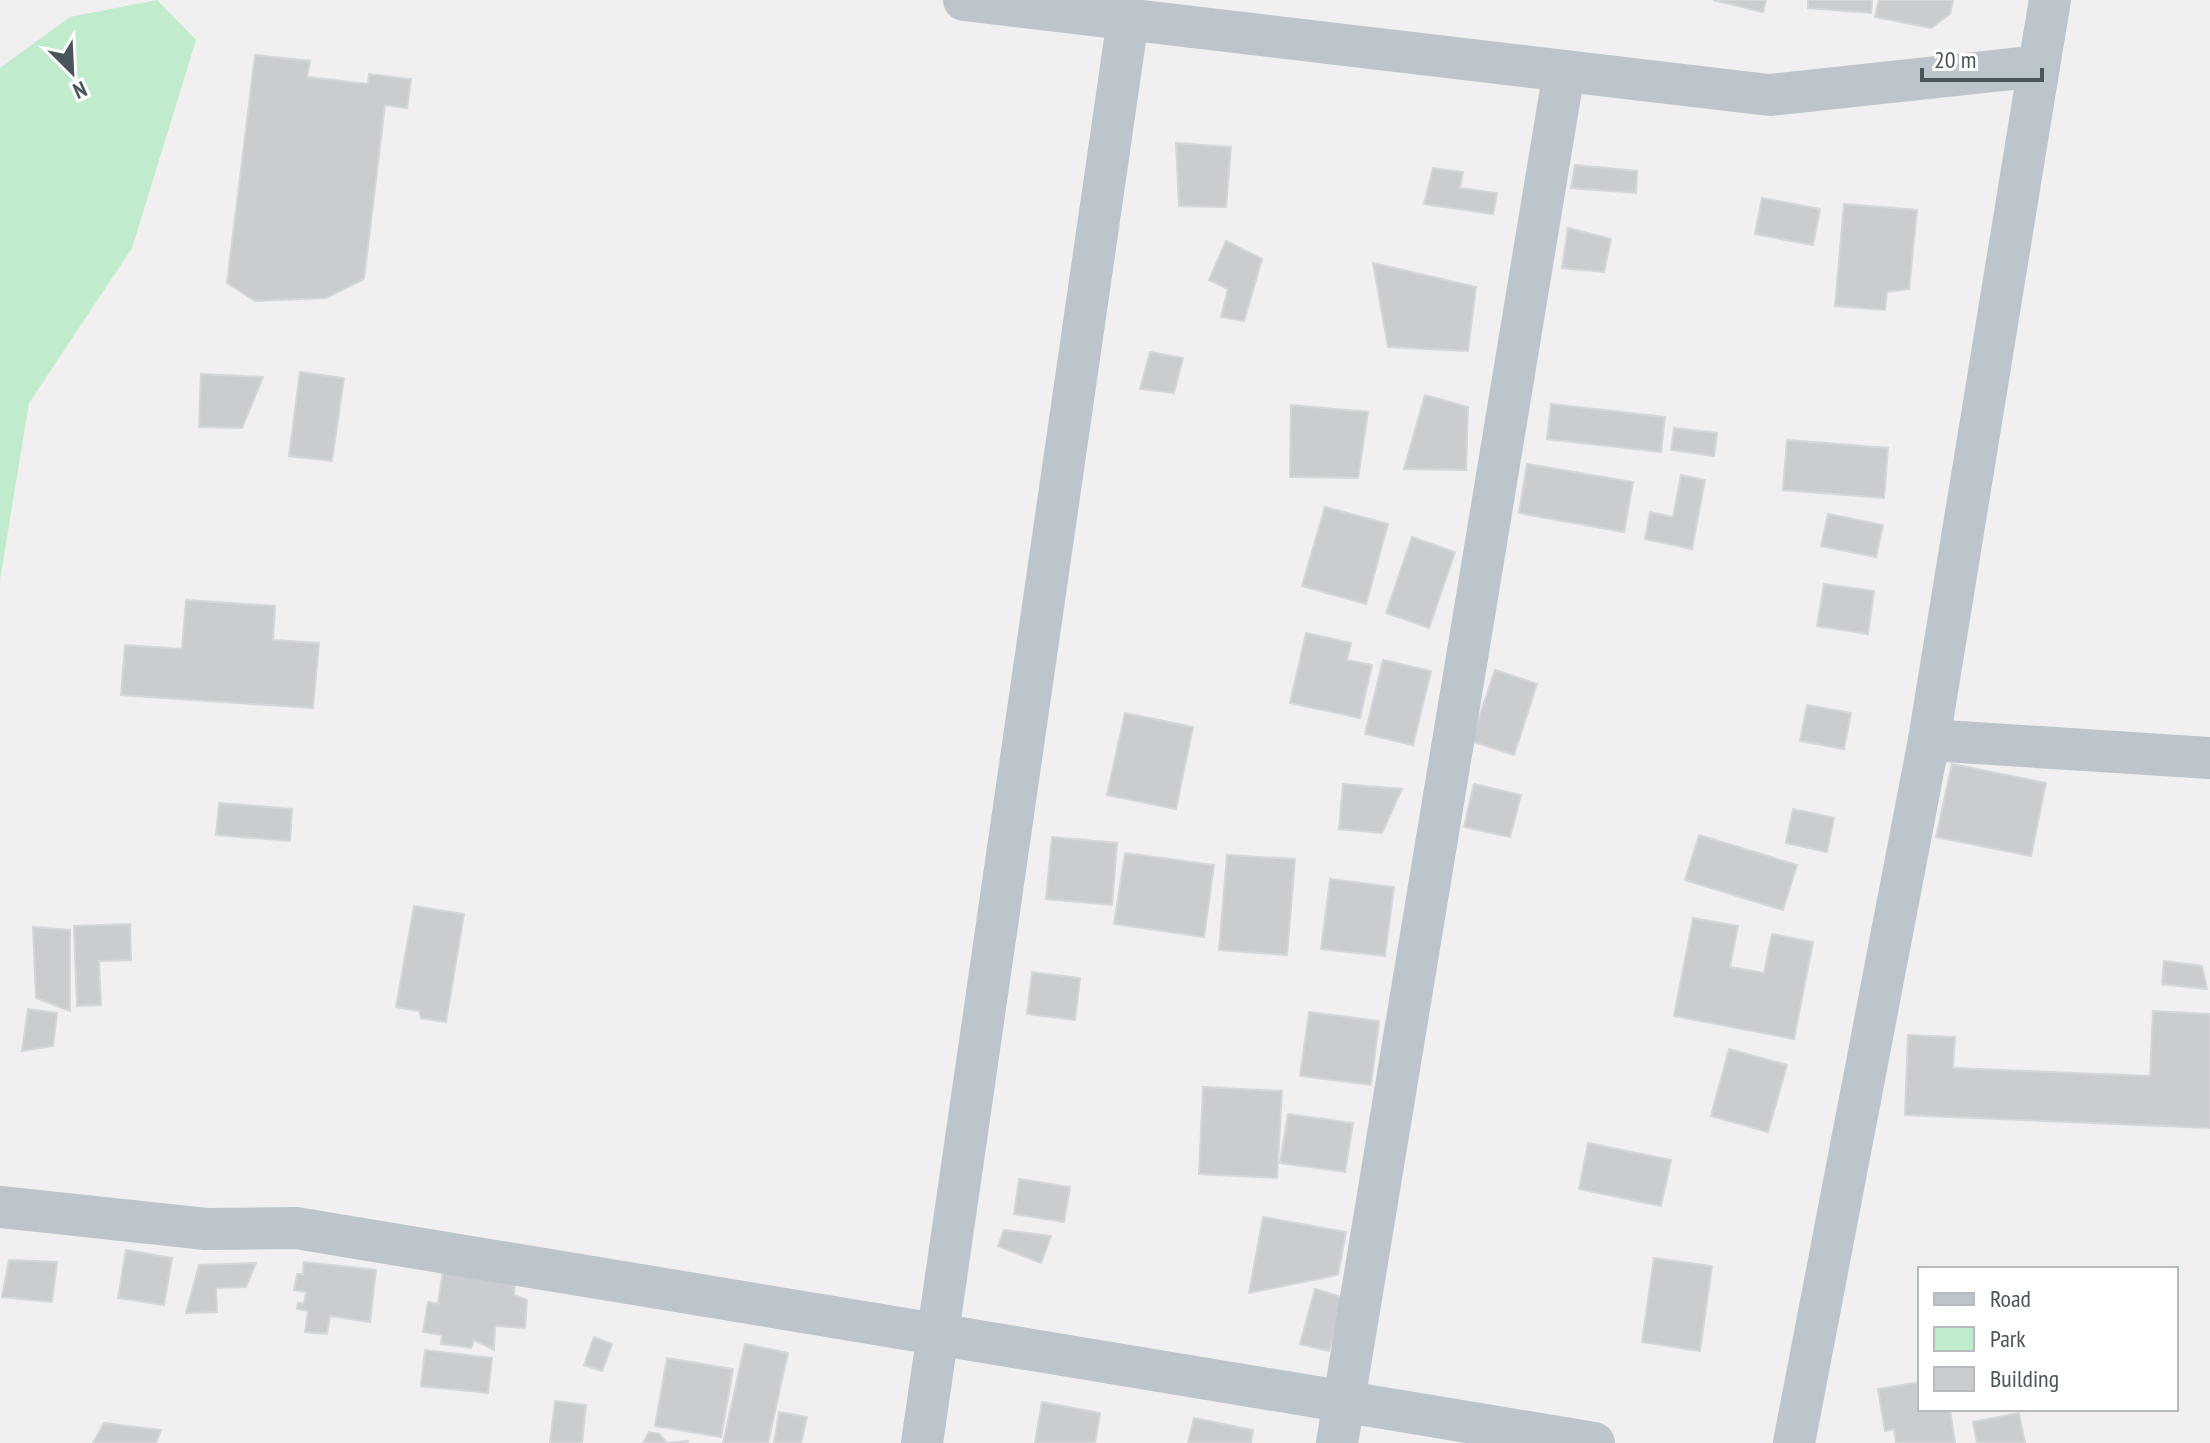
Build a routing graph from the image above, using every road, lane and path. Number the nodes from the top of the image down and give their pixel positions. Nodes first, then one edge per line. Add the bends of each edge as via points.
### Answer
1 (964, 0) edge
2 (2050, 0) edge
3 (1128, 19) junction
4 (2039, 66) junction
5 (1564, 71) junction
6 (1929, 740) junction
7 (2210, 758) edge
8 (0, 1207) edge
9 (938, 1333) junction
10 (1346, 1402) junction
11 (922, 1443) edge
12 (1337, 1443) edge
13 (1594, 1443) edge
14 (1794, 1443) edge

1 - 3 street
2 - 4 street
3 - 5 street
3 - 9 street
4 - 5 street via 1769,95
4 - 6 street
5 - 10 street
6 - 7 street
6 - 14 street
8 - 9 street via 206,1229 296,1228
9 - 10 street
9 - 11 street
10 - 12 street
10 - 13 street

